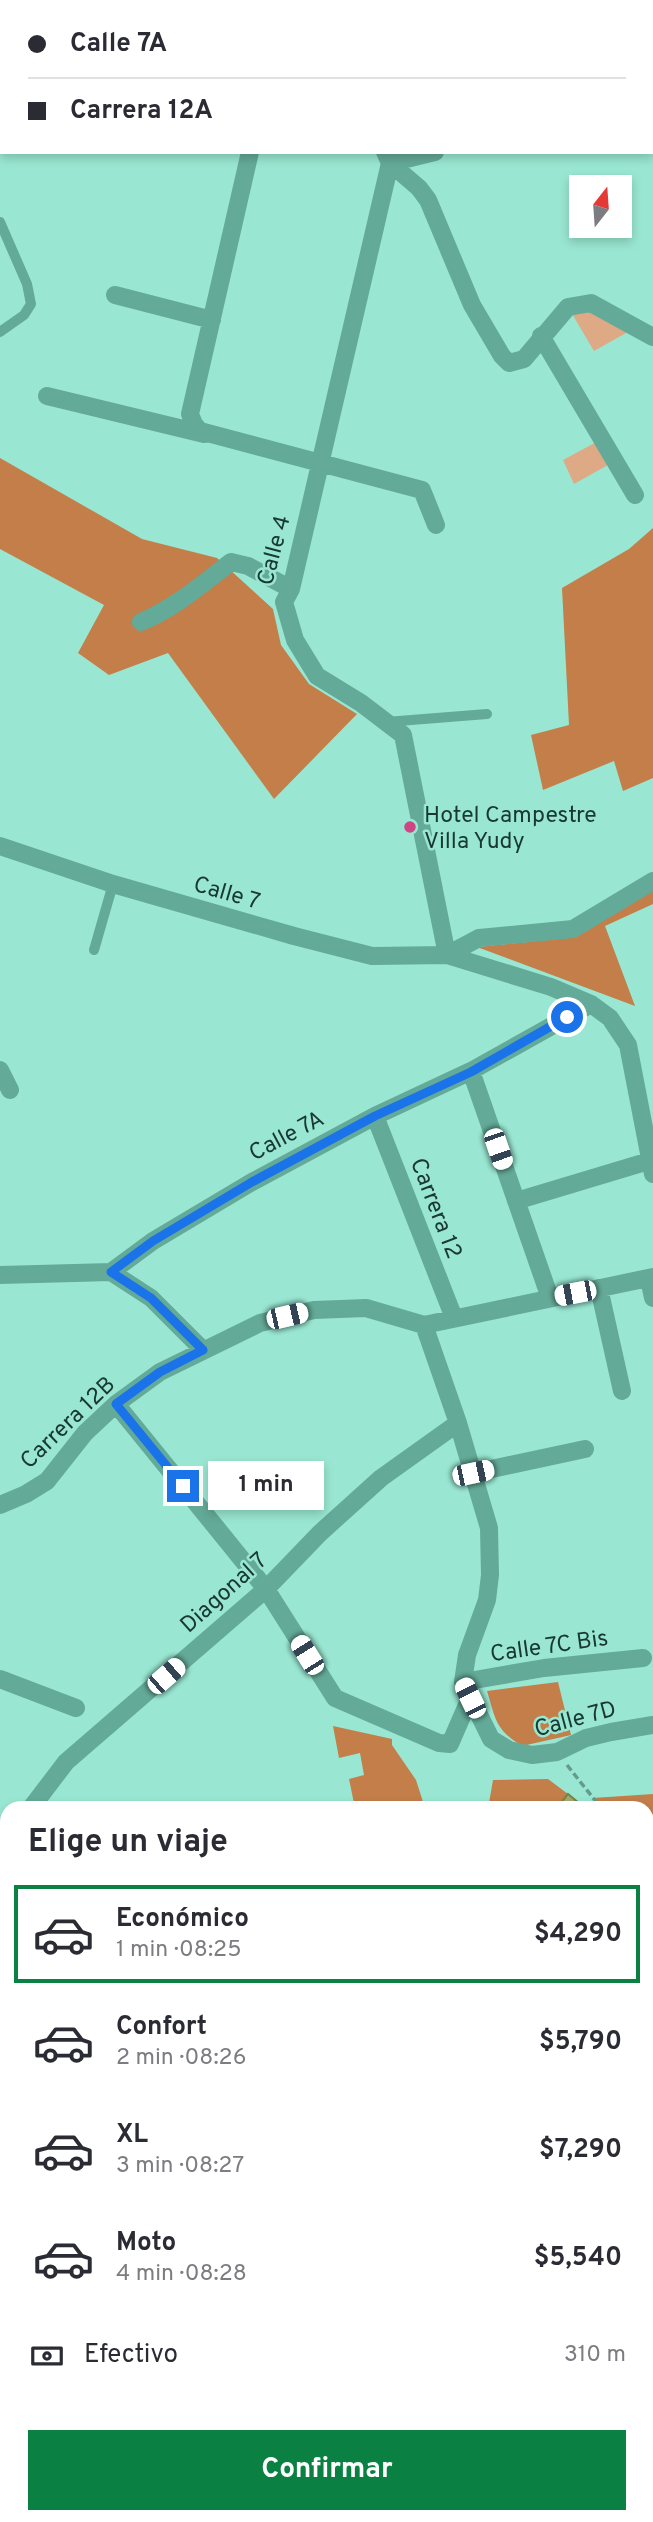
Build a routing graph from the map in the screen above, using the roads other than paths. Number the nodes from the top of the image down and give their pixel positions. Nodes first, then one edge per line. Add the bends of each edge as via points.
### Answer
1 (250, 154) edge
2 (416, 154) edge
3 (388, 157) edge
4 (0, 222) edge
5 (115, 295) dead end
6 (212, 320) junction
7 (0, 332) edge
8 (541, 336) junction
9 (653, 337) edge
10 (47, 396) dead end
11 (319, 463) junction
12 (635, 495) dead end
13 (436, 525) dead end
14 (291, 589) junction
15 (141, 622) dead end
16 (487, 714) dead end
17 (386, 722) junction
18 (0, 846) edge
19 (653, 881) edge
20 (113, 884) junction
21 (94, 950) dead end
22 (447, 955) junction
23 (590, 1004) junction
24 (0, 1070) edge
25 (471, 1072) junction
26 (10, 1090) dead end
27 (375, 1116) junction
28 (651, 1167) edge
29 (516, 1201) junction
30 (111, 1272) junction
31 (0, 1275) edge
32 (651, 1278) edge
33 (599, 1288) junction
34 (550, 1298) junction
35 (653, 1298) edge
36 (454, 1318) junction
37 (424, 1325) junction
38 (203, 1350) junction
39 (622, 1391) dead end
40 (116, 1404) junction
41 (458, 1423) junction
42 (585, 1449) dead end
43 (473, 1473) junction
44 (0, 1505) edge
45 (266, 1589) junction
46 (643, 1658) dead end
47 (0, 1679) edge
48 (467, 1690) junction
49 (76, 1708) dead end
50 (653, 1725) edge
51 (36, 1801) edge

1 - 6 street
2 - 3 street
3 - 8 street via 428,200 472,305 502,356 509,363 524,359
3 - 11 street, Calle 4
4 - 7 lane via 31,304
5 - 6 street
6 - 11 street via 190,414 194,424 200,431
8 - 9 street via 568,307 591,303
8 - 12 street
10 - 11 street
11 - 13 street via 422,490
11 - 14 street, Calle 4
14 - 15 street via 231,562 182,600
14 - 17 street, Calle 4 via 284,601 295,640 317,676
16 - 17 lane
17 - 22 street, Calle 4 via 403,735
18 - 20 street, Calle 7
19 - 22 street via 573,929 479,938
20 - 21 lane
20 - 22 street, Calle 7 via 372,956
22 - 23 street
23 - 25 street, Calle 7A
23 - 28 street via 610,1018 628,1045
24 - 26 street
25 - 27 street, Calle 7A
25 - 29 street
27 - 30 street, Calle 7A via 241,1188
27 - 36 street, Carrera 12
28 - 29 street
29 - 34 street
30 - 31 street
30 - 38 street via 151,1298
32 - 33 street
32 - 35 street
33 - 34 street
33 - 39 street
34 - 36 street
36 - 37 street
37 - 38 street, Carrera 12B via 366,1308 314,1310 260,1323
37 - 41 street
38 - 40 street, Carrera 12B via 160,1372
40 - 44 street, Carrera 12B via 47,1480
40 - 45 street
41 - 43 street
41 - 45 street, Diagonal 7 via 381,1478
42 - 43 street
43 - 48 street via 489,1528 490,1575 487,1600 467,1655
45 - 48 street via 335,1698 450,1744
45 - 51 street, Diagonal 7 via 66,1762
46 - 48 street, Calle 7C Bis via 544,1668
47 - 49 street
48 - 50 street, Calle 7D via 491,1739 509,1750 532,1755 557,1752 586,1738

